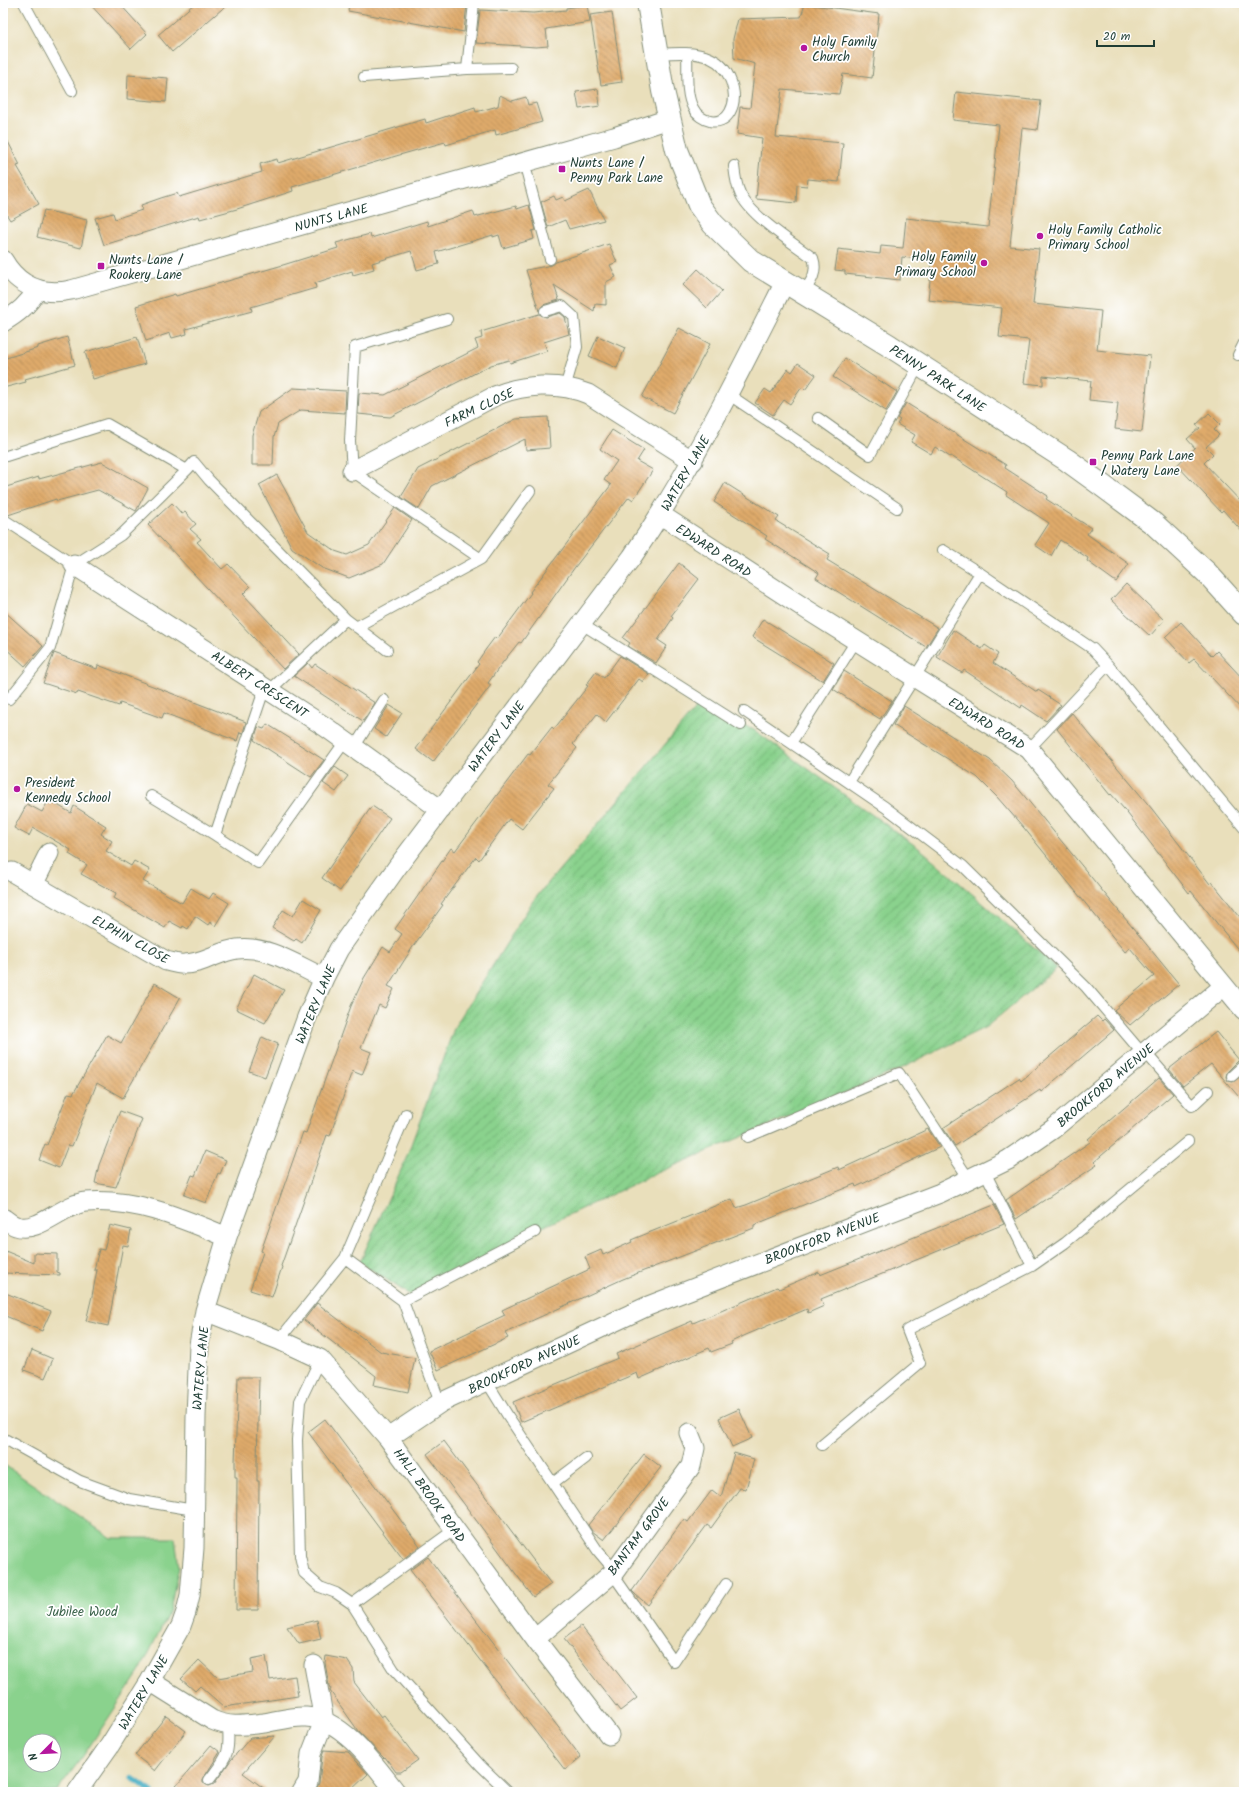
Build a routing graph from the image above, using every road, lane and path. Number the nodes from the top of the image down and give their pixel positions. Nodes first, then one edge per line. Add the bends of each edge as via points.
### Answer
1 (24, 3) edge
2 (474, 3) edge
3 (648, 3) edge
4 (656, 54) junction
5 (687, 54) junction
6 (511, 68) dead end
7 (467, 69) junction
8 (364, 77) dead end
9 (72, 91) dead end
10 (668, 119) junction
11 (524, 162) junction
12 (734, 166) dead end
13 (550, 259) dead end
14 (3, 260) edge
15 (785, 282) junction
16 (37, 290) junction
17 (803, 293) junction
18 (545, 311) dead end
19 (447, 319) dead end
20 (3, 322) edge
21 (1244, 343) edge
22 (1238, 355) dead end
23 (919, 365) junction
24 (565, 388) junction
25 (728, 394) junction
26 (818, 418) dead end
27 (3, 457) edge
28 (693, 462) junction
29 (187, 470) junction
30 (352, 471) junction
31 (530, 491) dead end
32 (897, 508) dead end
33 (660, 516) junction
34 (3, 519) edge
35 (943, 550) dead end
36 (481, 559) junction
37 (74, 565) junction
38 (980, 573) junction
39 (1244, 614) edge
40 (346, 619) junction
41 (580, 623) junction
42 (356, 627) junction
43 (856, 641) junction
44 (387, 650) dead end
45 (1108, 665) junction
46 (914, 677) junction
47 (267, 689) junction
48 (3, 696) edge
49 (384, 700) dead end
50 (744, 711) dead end
51 (741, 725) dead end
52 (350, 743) junction
53 (791, 743) junction
54 (1029, 749) junction
55 (849, 782) junction
56 (151, 796) dead end
57 (441, 810) junction
58 (1244, 828) edge
59 (216, 835) junction
60 (49, 853) dead end
61 (12, 872) dead end
62 (34, 883) junction
63 (324, 978) junction
64 (1224, 986) junction
65 (1244, 1010) edge
66 (1144, 1053) junction
67 (1244, 1065) edge
68 (1232, 1076) dead end
69 (1208, 1091) dead end
70 (406, 1114) dead end
71 (748, 1138) dead end
72 (1188, 1141) dead end
73 (977, 1176) junction
74 (3, 1218) edge
75 (535, 1232) dead end
76 (227, 1237) junction
77 (345, 1258) junction
78 (1032, 1266) junction
79 (403, 1301) junction
80 (205, 1311) junction
81 (279, 1340) junction
82 (320, 1359) junction
83 (487, 1382) junction
84 (440, 1403) junction
85 (689, 1433) dead end
86 (3, 1438) edge
87 (388, 1438) junction
88 (822, 1445) dead end
89 (586, 1458) dead end
90 (553, 1483) junction
91 (194, 1510) junction
92 (455, 1529) junction
93 (613, 1572) junction
94 (726, 1584) dead end
95 (352, 1604) junction
96 (535, 1639) junction
97 (314, 1665) dead end
98 (150, 1681) junction
99 (324, 1721) junction
100 (228, 1725) junction
101 (609, 1735) dead end
102 (209, 1780) dead end
103 (77, 1792) edge
104 (302, 1792) edge
105 (396, 1792) edge
106 (508, 1792) edge

1 - 9 lane
2 - 7 lane
3 - 4 street, PENNY PARK LANE
4 - 5 lane
4 - 10 street, PENNY PARK LANE
5 - 5 lane via 711,58 722,65 730,76 733,88 732,106 724,119 708,121 693,109 689,98
6 - 7 lane
7 - 8 lane
10 - 11 street, NUNTS LANE
10 - 15 street, PENNY PARK LANE via 679,156 699,205 735,247 751,261
11 - 13 lane
11 - 16 street, NUNTS LANE via 71,290
12 - 17 lane via 735,179 746,204 813,258 815,273
14 - 16 street, NUNTS LANE via 14,276
15 - 17 street, PENNY PARK LANE
15 - 25 street, WATERY LANE
16 - 20 street via 19,313
17 - 23 street, PENNY PARK LANE
18 - 24 lane via 562,306 574,317 577,347
19 - 30 lane via 355,348 350,441
21 - 22 lane
23 - 26 lane via 870,455
23 - 39 street, PENNY PARK LANE via 1067,460 1154,524 1207,573
24 - 28 street, FARM CLOSE via 595,397
24 - 30 street, FARM CLOSE via 526,387 505,392
25 - 28 street, WATERY LANE
25 - 32 lane
27 - 29 lane via 107,424
28 - 33 street, WATERY LANE
29 - 37 lane via 121,535
29 - 40 lane via 194,462
30 - 36 lane
31 - 36 lane
33 - 41 street, WATERY LANE via 632,557
33 - 43 street, EDWARD ROAD
34 - 37 lane
35 - 38 lane
36 - 42 lane
37 - 47 street, ALBERT CRESCENT
37 - 48 lane via 50,648 9,699
38 - 45 lane via 1093,648
38 - 46 lane
40 - 42 lane
40 - 47 lane
41 - 51 lane
41 - 57 street, WATERY LANE
42 - 44 lane
43 - 46 street, EDWARD ROAD
43 - 53 lane
45 - 54 lane
45 - 58 lane
46 - 54 street, EDWARD ROAD
46 - 55 lane
47 - 52 street, ALBERT CRESCENT
47 - 59 lane
49 - 52 lane
50 - 53 lane
52 - 57 street, ALBERT CRESCENT
52 - 59 lane via 258,863
53 - 55 lane
54 - 64 street, EDWARD ROAD
55 - 66 lane via 963,866 1086,987
56 - 59 lane
57 - 63 street, WATERY LANE via 339,949
60 - 62 street
61 - 62 street, ELPHIN CLOSE
62 - 63 street, ELPHIN CLOSE via 166,961 184,964 201,962 236,949 251,948 265,951
63 - 76 street, WATERY LANE
64 - 65 street, EDWARD ROAD
64 - 66 street, BROOKFORD AVENUE
66 - 69 lane via 1192,1106
66 - 73 street, BROOKFORD AVENUE via 1053,1129 1008,1160
67 - 68 lane
70 - 77 lane
71 - 73 lane via 900,1073
72 - 78 lane via 1065,1243
73 - 78 lane
73 - 83 street, BROOKFORD AVENUE via 940,1193 648,1306
74 - 76 street via 23,1228 33,1226 72,1204 100,1201 164,1211
75 - 79 lane
76 - 80 street, WATERY LANE
77 - 79 lane
77 - 81 lane
78 - 88 lane via 907,1330 920,1363
79 - 84 lane
80 - 81 street, HALL BROOK ROAD
80 - 91 street, WATERY LANE via 199,1345
81 - 82 street, HALL BROOK ROAD
82 - 87 street, HALL BROOK ROAD
82 - 95 lane via 300,1401 300,1556 304,1572 320,1587
83 - 84 street, BROOKFORD AVENUE
83 - 90 lane
84 - 87 street, BROOKFORD AVENUE
85 - 93 street, BANTAM GROVE via 695,1448 691,1466
86 - 91 lane via 86,1483 129,1499
87 - 92 street, HALL BROOK ROAD
89 - 90 lane
90 - 93 lane
91 - 98 street, WATERY LANE via 190,1595 186,1612 181,1626
92 - 95 lane
92 - 96 street, HALL BROOK ROAD
93 - 94 lane via 674,1662
93 - 96 street, BANTAM GROVE
95 - 106 lane via 394,1670
96 - 101 street, HALL BROOK ROAD
97 - 99 street
98 - 100 street via 212,1720
98 - 103 street, WATERY LANE
99 - 100 street via 306,1717
99 - 104 street via 311,1754 308,1782
99 - 105 street via 350,1738
100 - 102 lane via 230,1747 226,1758

